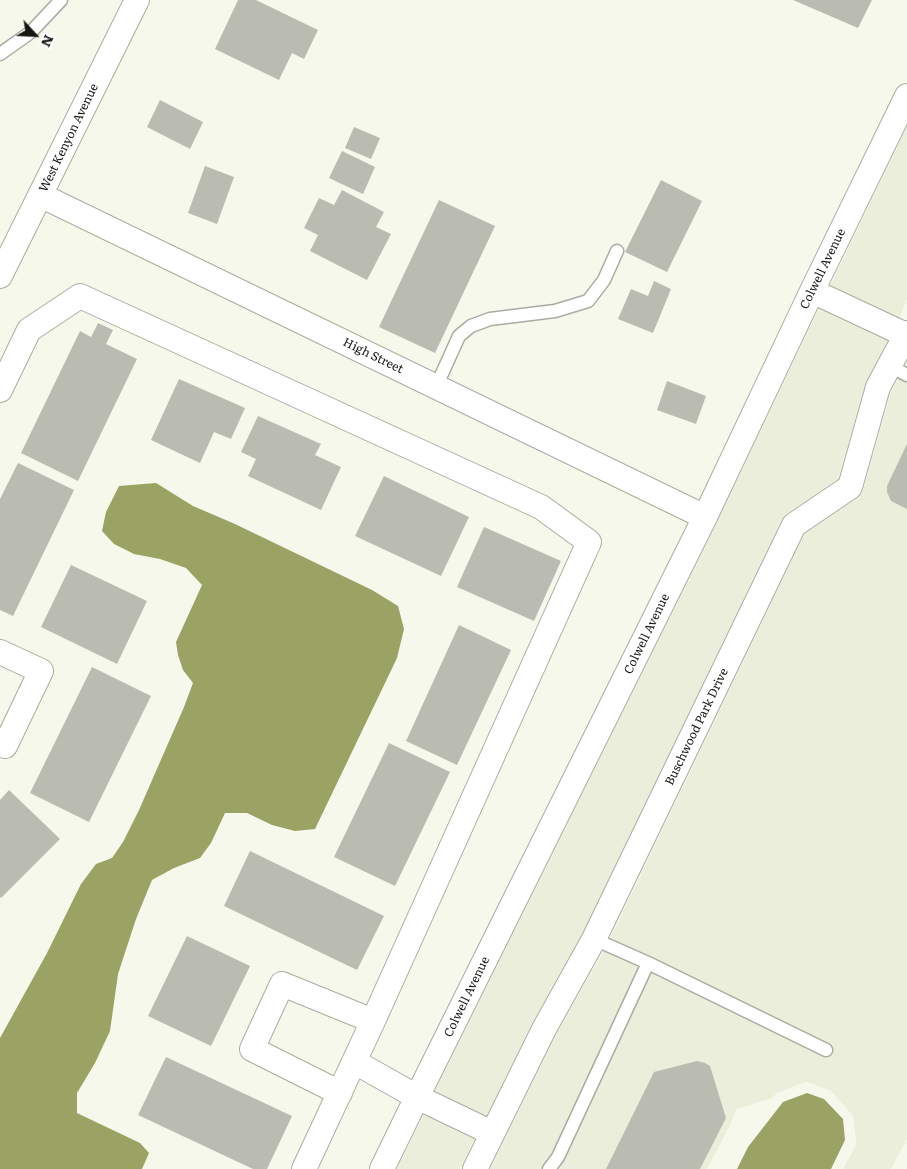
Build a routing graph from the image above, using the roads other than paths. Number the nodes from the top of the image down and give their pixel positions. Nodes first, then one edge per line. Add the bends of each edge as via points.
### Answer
1 (61, 0) edge
2 (137, 0) edge
3 (0, 54) edge
4 (907, 96) edge
5 (40, 196) junction
6 (617, 251) dead end
7 (0, 276) edge
8 (812, 291) junction
9 (907, 334) edge
10 (898, 370) edge
11 (436, 387) junction
12 (0, 390) edge
13 (705, 517) junction
14 (0, 652) edge
15 (0, 744) edge
16 (594, 939) junction
17 (648, 963) junction
18 (373, 1021) junction
19 (826, 1050) dead end
20 (355, 1062) junction
21 (340, 1093) junction
22 (416, 1097) junction
23 (492, 1133) junction
24 (304, 1169) edge
25 (382, 1169) edge
26 (475, 1169) edge
27 (548, 1169) edge

1 - 3 lane via 31,32
2 - 5 street, West Kenyon Avenue
4 - 8 street, Colwell Avenue
5 - 7 street, West Kenyon Avenue
5 - 11 street, High Street
6 - 11 lane via 604,280 588,302 555,311 490,319 471,326 459,336
8 - 9 street, Buschwood Park Drive
8 - 13 street, Colwell Avenue
9 - 10 street, Buschwood Park Drive
10 - 16 street, Buschwood Park Drive via 878,387 850,486 794,525
11 - 13 street, High Street
12 - 18 street via 30,330 80,296 541,507 590,542
13 - 22 street, Colwell Avenue
14 - 15 street via 41,671 5,746
16 - 17 lane
16 - 23 street, Buschwood Park Drive
17 - 19 lane
17 - 27 lane via 558,1156
18 - 20 street
18 - 21 street via 282,984 252,1049
20 - 21 street
20 - 22 street
21 - 24 street
22 - 23 street
22 - 25 street, Colwell Avenue
23 - 26 street, Buschwood Park Drive

